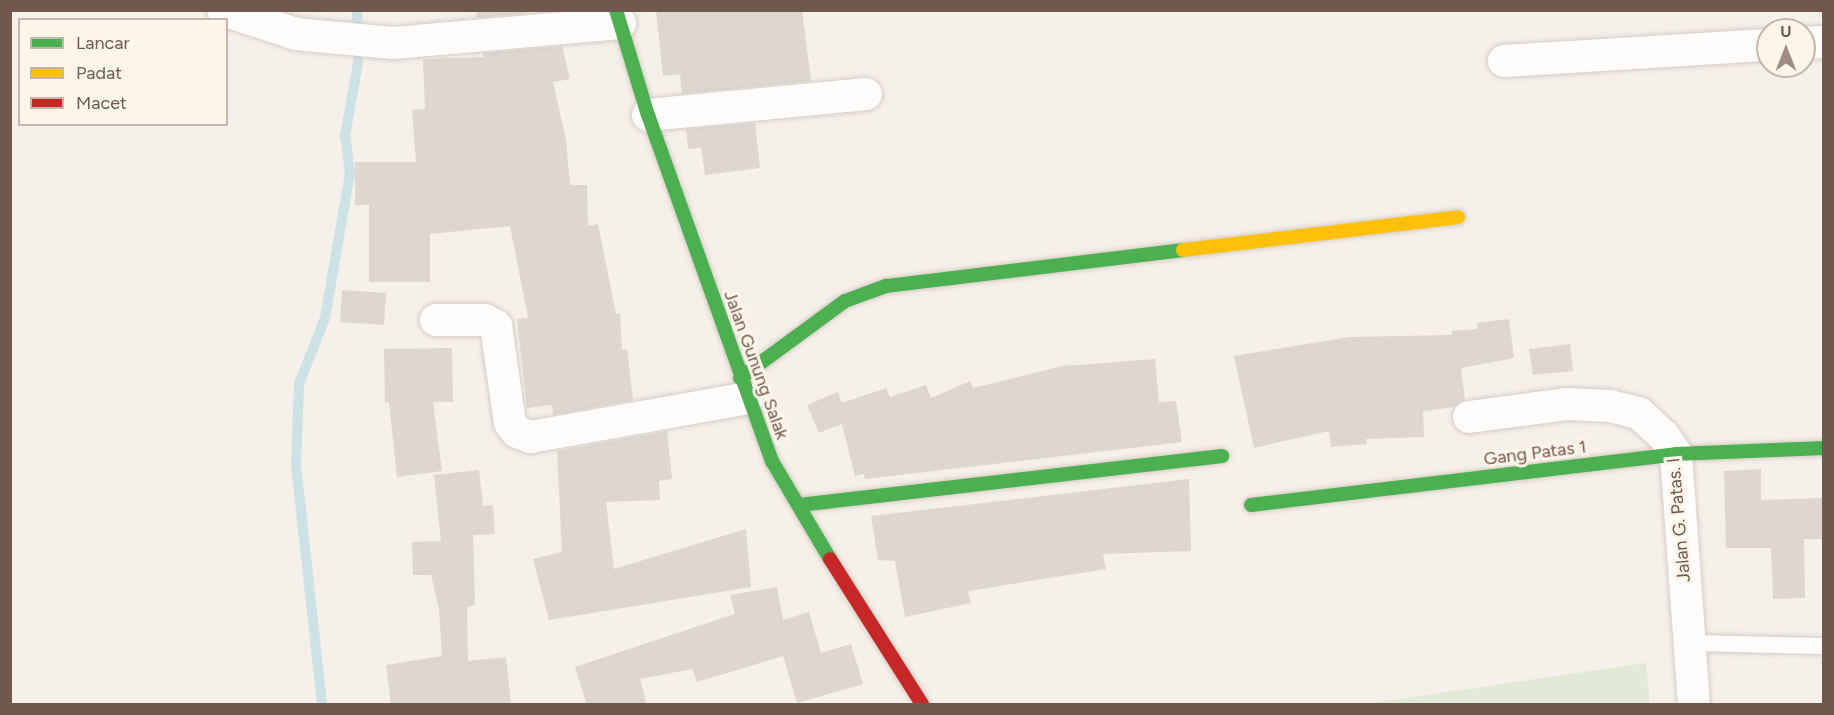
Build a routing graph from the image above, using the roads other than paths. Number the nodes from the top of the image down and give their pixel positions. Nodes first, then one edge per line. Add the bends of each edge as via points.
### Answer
1 (224, 10) edge
2 (618, 17) edge
3 (1756, 46) edge
4 (1504, 61) dead end
5 (866, 94) dead end
6 (648, 115) junction
7 (1458, 217) dead end
8 (436, 321) dead end
9 (743, 388) junction
10 (1469, 417) dead end
11 (1824, 447) edge
12 (1676, 454) junction
13 (1222, 456) dead end
14 (799, 505) junction
15 (1251, 505) dead end
16 (1689, 643) junction
17 (1824, 646) edge
18 (922, 705) edge
19 (1694, 705) edge

1 - 2 street via 296,34 393,43
2 - 6 street, Jalan Gunung Salak
3 - 4 street
5 - 6 street
6 - 9 street, Jalan Gunung Salak
7 - 9 street via 886,286 845,301
8 - 9 street via 485,320 496,326 510,423 517,432 531,437
9 - 14 street, Jalan Gunung Salak via 772,461
10 - 12 street, Jalan G. Patas. I via 1566,404 1610,406 1639,413 1664,435
11 - 12 street, Gang Patas 1
12 - 15 street, Gang Patas 1
12 - 16 street, Jalan G. Patas. I
13 - 14 street
14 - 18 street, Jalan Gunung Salak via 867,622
16 - 17 lane
16 - 19 street, Jalan G. Patas. I

